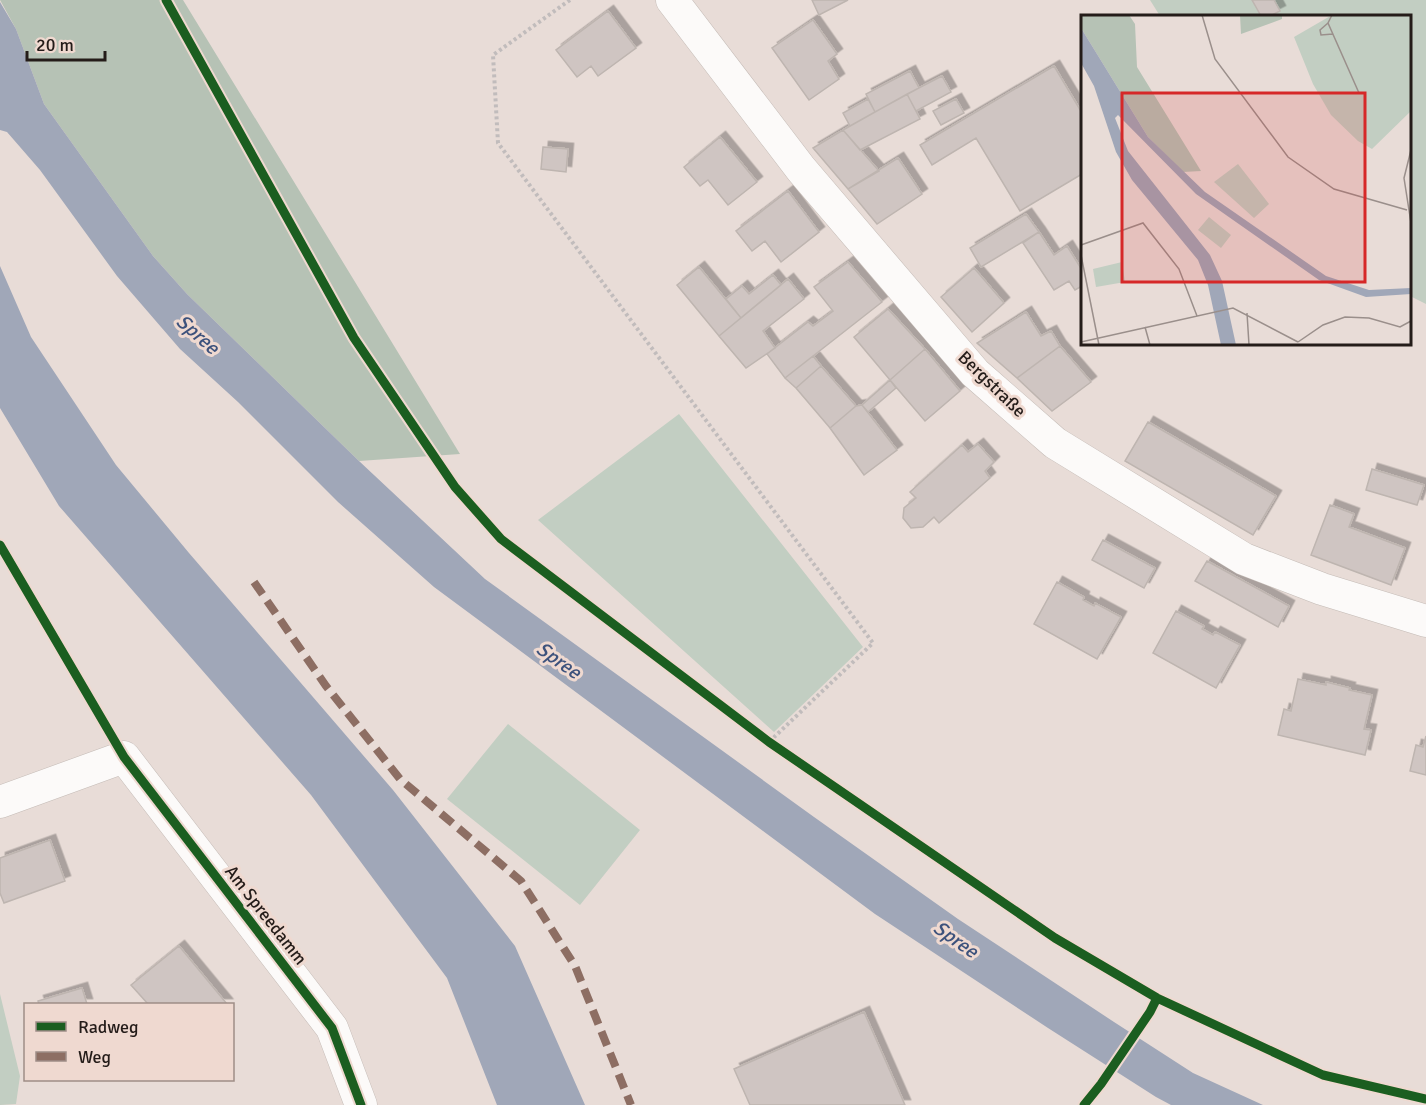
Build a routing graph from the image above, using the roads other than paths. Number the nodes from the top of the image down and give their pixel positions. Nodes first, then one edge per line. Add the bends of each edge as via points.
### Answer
1 (672, 0) edge
2 (1426, 621) edge
3 (0, 802) edge
4 (362, 1105) edge

1 - 2 street, Bergstraße via 801,169 975,373 1055,443 1244,559 1322,589
3 - 4 street, Am Spreedamm via 124,757 332,1028

